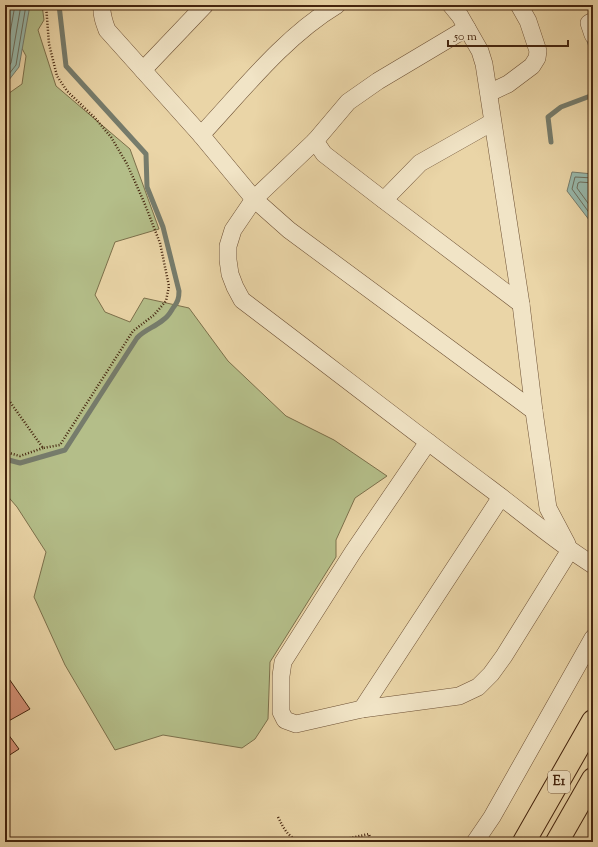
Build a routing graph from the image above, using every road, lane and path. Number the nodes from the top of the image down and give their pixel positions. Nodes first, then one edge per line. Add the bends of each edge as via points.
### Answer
1 (46, 5) edge
2 (102, 5) edge
3 (205, 5) edge
4 (337, 5) edge
5 (451, 5) edge
6 (519, 5) edge
7 (593, 20) edge
8 (467, 28) junction
9 (593, 35) edge
10 (143, 70) junction
11 (489, 93) junction
12 (492, 123) junction
13 (201, 135) junction
14 (315, 141) junction
15 (254, 199) junction
16 (384, 200) junction
17 (521, 304) junction
18 (5, 395) edge
19 (534, 411) junction
20 (428, 442) junction
21 (43, 448) junction
22 (5, 452) edge
23 (501, 497) junction
24 (570, 550) junction
25 (593, 565) edge
26 (593, 638) edge
27 (362, 709) junction
28 (593, 721) edge
29 (593, 779) edge
30 (278, 817) dead end
31 (299, 842) edge
32 (332, 842) edge
33 (371, 842) edge
34 (475, 842) edge
35 (524, 842) edge
36 (557, 842) edge

1 - 21 path via 49,44 56,76 67,91 96,118 127,164 160,243 169,286 166,301 154,315 133,331 60,445
2 - 10 street via 107,30
3 - 10 street
4 - 13 street via 320,15 276,53
5 - 8 street
6 - 11 street via 528,21 538,51 537,58 532,66 508,84
7 - 9 street via 589,23
8 - 11 street via 480,51
8 - 14 street via 348,102
10 - 13 street
11 - 12 street
12 - 16 street via 420,164
12 - 17 street
13 - 15 street
14 - 15 street
14 - 16 street via 324,154
15 - 19 street via 289,230
15 - 20 street via 233,230 228,246 230,274 242,300
16 - 17 street
17 - 19 street
18 - 21 path
19 - 24 street via 548,508
20 - 23 street
20 - 27 street via 352,552 283,662 281,712 285,720 296,724
21 - 22 path via 20,456
23 - 24 street
23 - 27 street
24 - 25 street
24 - 27 street via 504,656 478,687 458,696
26 - 34 street via 492,817
28 - 35 highway, E1
29 - 36 highway, E1
30 - 31 path via 286,832
32 - 33 path via 369,834

